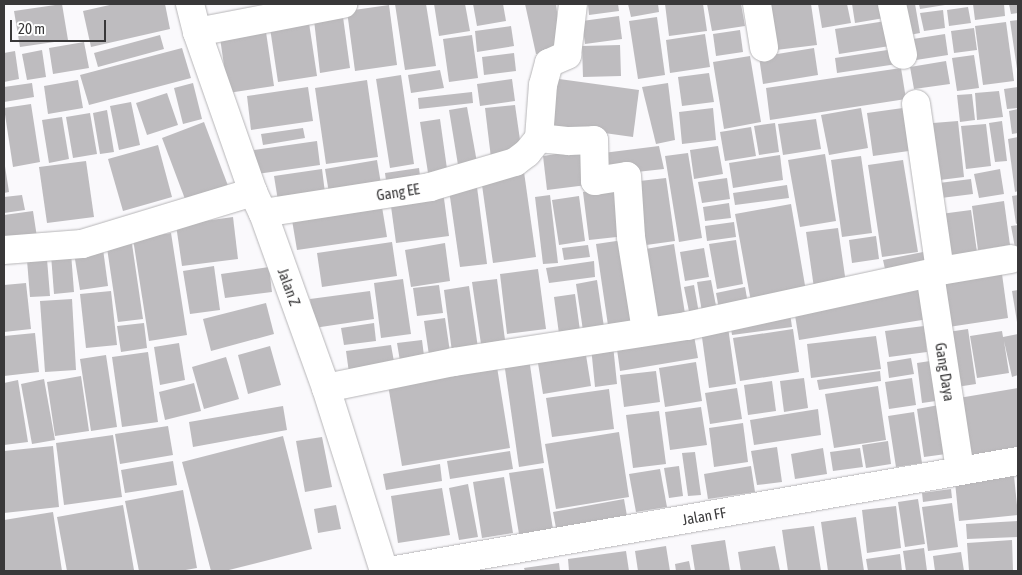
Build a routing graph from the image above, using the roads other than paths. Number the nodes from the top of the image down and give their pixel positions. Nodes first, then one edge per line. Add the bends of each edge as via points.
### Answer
1 (190, 4) edge
2 (343, 4) edge
3 (573, 4) edge
4 (757, 4) edge
5 (892, 4) edge
6 (197, 32) junction
7 (764, 47) dead end
8 (904, 55) dead end
9 (916, 104) dead end
10 (533, 145) junction
11 (258, 202) junction
12 (4, 250) edge
13 (1011, 259) dead end
14 (935, 272) junction
15 (646, 331) junction
16 (326, 388) junction
17 (1018, 461) edge
18 (960, 471) junction
19 (384, 571) edge
20 (390, 571) edge

1 - 6 street, Jalan Z
2 - 6 street
3 - 10 street via 567,55 549,64
4 - 7 street
5 - 8 street
6 - 11 street, Jalan Z
9 - 14 street, Gang Daya
10 - 11 street, Gang EE via 515,162 430,187
10 - 15 street via 594,140 595,181 627,176 631,236
11 - 12 street, Gang EE via 82,244
11 - 16 street, Jalan Z
13 - 14 street
14 - 15 street via 687,326
14 - 18 street, Gang Daya
15 - 16 street via 454,362
16 - 19 street, Jalan Z
17 - 18 street, Jalan FF
18 - 20 street, Jalan FF

